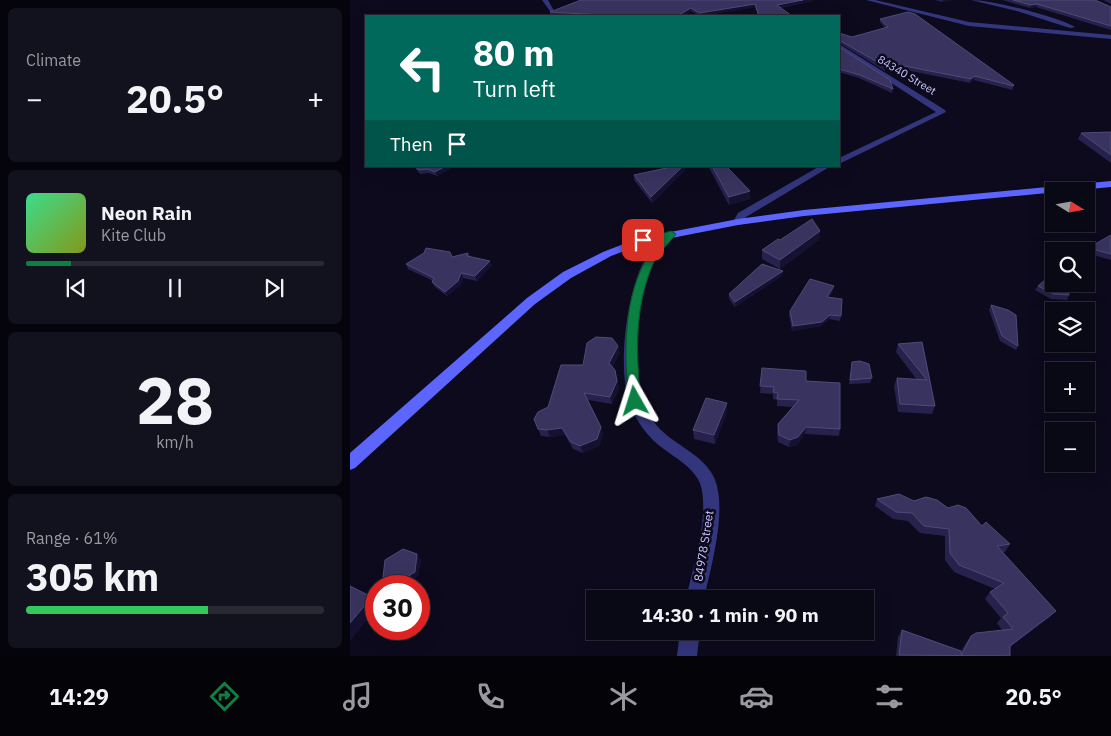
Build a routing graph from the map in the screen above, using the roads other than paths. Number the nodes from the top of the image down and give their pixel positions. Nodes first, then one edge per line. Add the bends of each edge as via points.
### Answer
1 (544, 0) edge
2 (869, 0) edge
3 (974, 0) edge
4 (552, 10) edge
5 (1111, 36) edge
6 (840, 47) edge
7 (840, 161) edge
8 (824, 167) edge
9 (1111, 184) edge
10 (738, 222) junction
11 (671, 234) junction
12 (350, 463) edge
13 (697, 590) edge
14 (689, 640) edge
15 (687, 656) edge

1 - 4 street
2 - 5 street via 969,24
3 - 5 street
6 - 7 street, 84340 Street via 942,112
8 - 10 street via 742,214
9 - 10 street
10 - 11 street
11 - 12 street via 643,240 607,254 567,275 538,296
11 - 13 street, 84978 Street via 649,263 638,297 631,368 635,401 651,428 671,449 706,476 710,493 709,528
14 - 15 street

